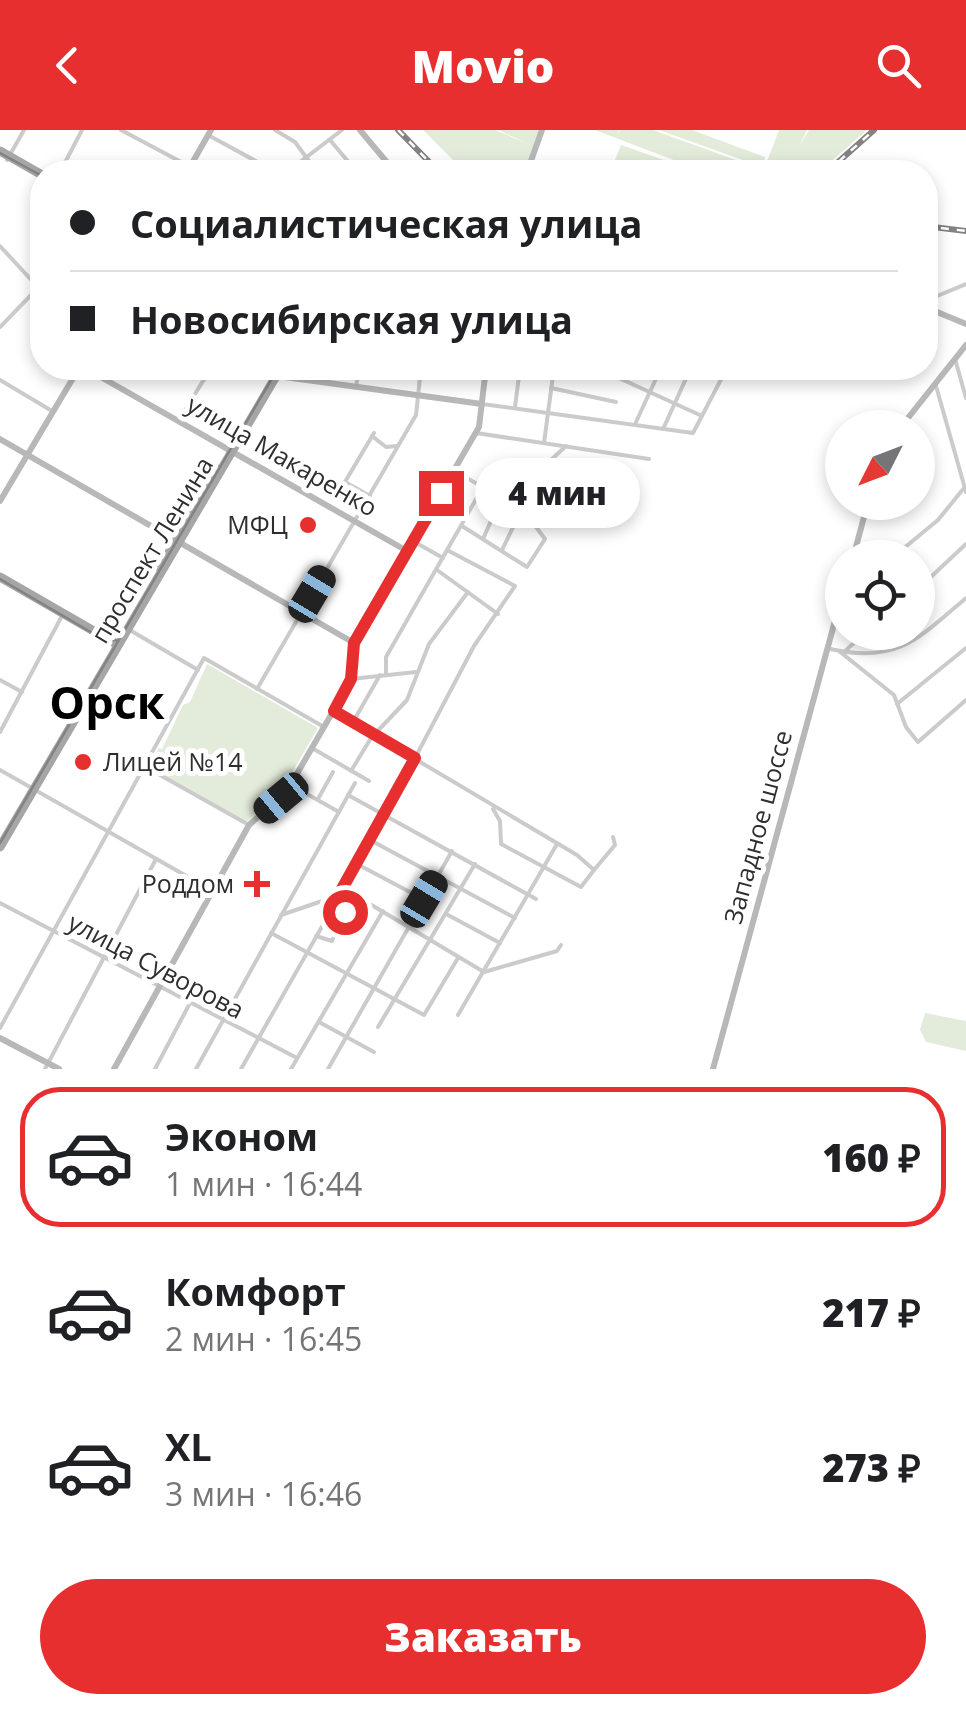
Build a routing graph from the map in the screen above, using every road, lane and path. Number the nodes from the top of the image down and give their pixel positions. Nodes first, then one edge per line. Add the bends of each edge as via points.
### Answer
1 (24, 130) edge
2 (82, 130) edge
3 (121, 130) edge
4 (275, 130) edge
5 (342, 130) edge
6 (360, 130) edge
7 (542, 130) edge
8 (210, 132) edge
9 (330, 140) junction
10 (4, 156) edge
11 (306, 158) junction
12 (66, 160) edge
13 (172, 160) edge
14 (195, 160) edge
15 (256, 160) edge
16 (303, 160) edge
17 (348, 160) edge
18 (385, 160) edge
19 (531, 160) edge
20 (30, 170) edge
21 (0, 246) edge
22 (30, 279) edge
23 (966, 284) edge
24 (30, 296) edge
25 (938, 298) edge
26 (938, 310) edge
27 (966, 323) edge
28 (0, 327) edge
29 (966, 346) edge
30 (955, 360) junction
31 (0, 380) edge
32 (74, 380) edge
33 (105, 380) edge
34 (198, 380) edge
35 (266, 380) edge
36 (318, 380) edge
37 (357, 380) edge
38 (419, 380) edge
39 (485, 380) edge
40 (518, 380) edge
41 (553, 380) edge
42 (623, 380) edge
43 (656, 380) edge
44 (685, 380) edge
45 (721, 380) edge
46 (936, 384) junction
47 (595, 386) dead end
48 (356, 387) junction
49 (552, 388) junction
50 (650, 392) junction
51 (417, 395) junction
52 (593, 396) junction
53 (966, 398) edge
54 (616, 402) dead end
55 (675, 403) junction
56 (482, 404) junction
57 (515, 407) junction
58 (915, 410) edge
59 (548, 411) junction
60 (54, 412) junction
61 (702, 416) junction
62 (180, 420) junction
63 (636, 422) junction
64 (664, 428) junction
65 (476, 433) junction
66 (0, 439) edge
67 (544, 443) junction
68 (397, 446) junction
69 (566, 446) junction
70 (232, 450) junction
71 (29, 456) junction
72 (649, 458) dead end
73 (454, 471) junction
74 (346, 482) junction
75 (483, 487) junction
76 (506, 488) junction
77 (561, 490) dead end
78 (965, 490) edge
79 (515, 492) junction
80 (370, 496) junction
81 (336, 498) dead end
82 (958, 498) junction
83 (966, 501) edge
84 (0, 505) edge
85 (354, 521) junction
86 (462, 526) junction
87 (483, 539) junction
88 (413, 540) junction
89 (912, 540) edge
90 (178, 542) junction
91 (966, 544) edge
92 (447, 550) junction
93 (407, 551) junction
94 (502, 551) junction
95 (443, 558) junction
96 (436, 569) junction
97 (935, 573) edge
98 (1, 581) edge
99 (468, 592) junction
100 (966, 598) edge
101 (301, 613) junction
102 (498, 614) junction
103 (59, 615) junction
104 (129, 624) junction
105 (354, 643) junction
106 (114, 646) junction
107 (966, 648) edge
108 (827, 650) edge
109 (837, 650) edge
110 (842, 651) junction
111 (198, 670) junction
112 (416, 672) junction
113 (383, 675) junction
114 (351, 679) junction
115 (0, 680) edge
116 (257, 688) junction
117 (22, 692) junction
118 (966, 700) edge
119 (897, 704) junction
120 (334, 711) junction
121 (353, 722) junction
122 (324, 727) junction
123 (0, 732) edge
124 (375, 735) junction
125 (312, 748) junction
126 (415, 761) junction
127 (144, 765) junction
128 (0, 770) edge
129 (352, 771) junction
130 (333, 772) dead end
131 (369, 781) dead end
132 (355, 783) dead end
133 (291, 785) junction
134 (31, 788) junction
135 (348, 795) junction
136 (318, 800) junction
137 (493, 809) junction
138 (339, 812) junction
139 (385, 814) junction
140 (249, 825) junction
141 (7, 829) edge
142 (106, 831) junction
143 (612, 837) dead end
144 (370, 840) junction
145 (557, 844) junction
146 (0, 847) edge
147 (452, 851) junction
148 (156, 859) junction
149 (356, 864) junction
150 (475, 864) junction
151 (543, 868) junction
152 (594, 870) junction
153 (438, 875) junction
154 (343, 888) junction
155 (462, 888) junction
156 (212, 890) junction
157 (528, 894) junction
158 (338, 897) junction
159 (536, 898) dead end
160 (424, 899) junction
161 (0, 903) edge
162 (333, 905) junction
163 (382, 911) junction
164 (281, 915) junction
165 (448, 915) junction
166 (515, 918) junction
167 (409, 926) junction
168 (51, 930) junction
169 (271, 932) junction
170 (316, 936) junction
171 (433, 940) junction
172 (500, 943) junction
173 (561, 944) dead end
174 (306, 952) junction
175 (104, 958) junction
176 (458, 958) junction
177 (484, 972) junction
178 (346, 973) junction
179 (158, 985) junction
180 (373, 988) junction
181 (396, 1000) junction
182 (190, 1003) junction
183 (458, 1016) dead end
184 (222, 1020) junction
185 (319, 1022) junction
186 (378, 1027) dead end
187 (0, 1028) edge
188 (346, 1037) junction
189 (0, 1038) edge
190 (257, 1038) junction
191 (374, 1052) dead end
192 (297, 1058) junction
193 (47, 1066) edge
194 (58, 1069) edge
195 (114, 1069) edge
196 (155, 1069) edge
197 (196, 1069) edge
198 (240, 1069) edge
199 (292, 1069) edge
200 (328, 1069) edge
201 (713, 1069) edge

1 - 10 street
2 - 12 street
3 - 13 street
4 - 11 street
5 - 9 street
6 - 18 main road
7 - 19 main road
8 - 14 main road
8 - 15 street
9 - 11 street
9 - 17 street
10 - 20 main road
11 - 16 street
21 - 22 street
23 - 25 street
24 - 28 street
26 - 27 main road
29 - 30 main road
30 - 46 main road
30 - 53 street
31 - 60 street
32 - 60 main road
33 - 62 main road, улица Макаренко
34 - 62 street
35 - 70 main road, проспект Ленина
36 - 48 main road
37 - 48 street
38 - 51 street
39 - 56 main road
40 - 57 street
41 - 49 street
42 - 50 street
43 - 50 street
44 - 55 street
45 - 61 street
46 - 58 main road
46 - 78 street
47 - 52 street
48 - 51 main road
49 - 52 street
49 - 59 street
50 - 55 street
50 - 63 street
51 - 56 main road
51 - 68 street via 416,415
52 - 54 street
55 - 61 street
55 - 64 street
56 - 57 street
56 - 65 main road
57 - 59 street
59 - 63 street
59 - 67 street
60 - 71 main road
61 - 64 street via 693,434
62 - 70 main road, улица Макаренко
63 - 64 street
65 - 67 street
65 - 73 main road
66 - 71 main road
67 - 69 street
68 - 74 street via 386,447 373,434
68 - 80 street
69 - 72 street
69 - 79 street
70 - 85 main road, улица Макаренко
70 - 90 main road, проспект Ленина
71 - 84 main road
71 - 90 main road
73 - 75 street
73 - 88 main road
74 - 80 street
74 - 81 street
75 - 76 street
75 - 86 street
76 - 79 street
76 - 87 street
77 - 94 street via 530,519 545,538 527,567
78 - 82 street
79 - 94 street via 519,514
80 - 85 street
82 - 83 street
82 - 89 street
85 - 93 main road, улица Макаренко
85 - 101 street
86 - 87 street
86 - 92 street
87 - 94 street
88 - 93 main road
88 - 95 street
90 - 101 main road
90 - 104 main road, проспект Ленина
91 - 97 street
92 - 95 street
92 - 102 street via 514,586
93 - 105 main road
95 - 96 street
96 - 99 street
96 - 113 street
98 - 103 main road
99 - 102 street
99 - 112 street
100 - 110 street via 911,645 871,656
101 - 105 main road
101 - 116 street
102 - 126 street via 474,646
103 - 106 main road
103 - 117 street
104 - 106 main road, проспект Ленина
104 - 111 street
105 - 114 main road
106 - 134 main road, проспект Ленина
107 - 119 street
108 - 201 main road, Западное шоссе
109 - 110 street
110 - 119 street
111 - 116 street via 204,658
111 - 127 street
112 - 113 street
112 - 124 street via 407,700
113 - 114 street
113 - 121 street
114 - 120 main road
115 - 117 street
116 - 122 street
117 - 123 street
118 - 119 street via 918,742
120 - 121 street
120 - 122 main road
121 - 124 street
122 - 125 main road
124 - 126 street
124 - 129 street
125 - 129 street
125 - 133 main road
126 - 137 street
126 - 139 street
127 - 140 street
127 - 142 street
128 - 134 street
129 - 131 street
130 - 136 street
132 - 135 street
133 - 136 street
133 - 140 main road
134 - 141 main road, проспект Ленина
134 - 142 street
135 - 138 street
135 - 139 street
136 - 138 street
137 - 145 street
137 - 151 street via 501,844
138 - 164 street
139 - 144 street
139 - 147 street
140 - 156 main road
141 - 146 main road, проспект Ленина
142 - 148 street
142 - 168 street
143 - 152 street via 616,845
144 - 149 street
144 - 153 street
145 - 151 street
145 - 152 street
147 - 150 street
147 - 153 street
148 - 156 street
148 - 175 street
149 - 154 street
149 - 160 street
150 - 155 street
150 - 157 street
151 - 152 street via 581,887
151 - 157 street
153 - 155 street
153 - 160 street
154 - 158 street
154 - 163 street
155 - 165 street
155 - 166 street
156 - 179 main road
157 - 159 street
157 - 166 street
158 - 162 street
158 - 164 street
160 - 167 street
161 - 168 street, улица Суворова
162 - 170 street
162 - 170 street via 345,912 332,942
163 - 167 street
163 - 178 street
164 - 169 street
165 - 171 street
165 - 172 street
166 - 172 street
167 - 171 street
167 - 180 street
168 - 175 street, улица Суворова
168 - 187 street
169 - 174 street
169 - 184 street
170 - 174 street
171 - 176 street
171 - 181 street
172 - 177 street
173 - 177 street via 557,951
174 - 178 street
174 - 190 street
175 - 179 street, улица Суворова
175 - 193 street
176 - 177 street
176 - 181 street via 424,1015
177 - 183 street
178 - 180 street
178 - 185 street
179 - 182 street, улица Суворова
179 - 195 main road
180 - 181 street
180 - 188 street
181 - 186 street
182 - 184 street, улица Суворова
182 - 196 street
184 - 190 street, улица Суворова
184 - 197 street
185 - 188 street
185 - 192 street
188 - 191 street
188 - 200 street
189 - 193 main road
190 - 192 street, улица Суворова
190 - 198 street
192 - 199 street
193 - 194 main road

